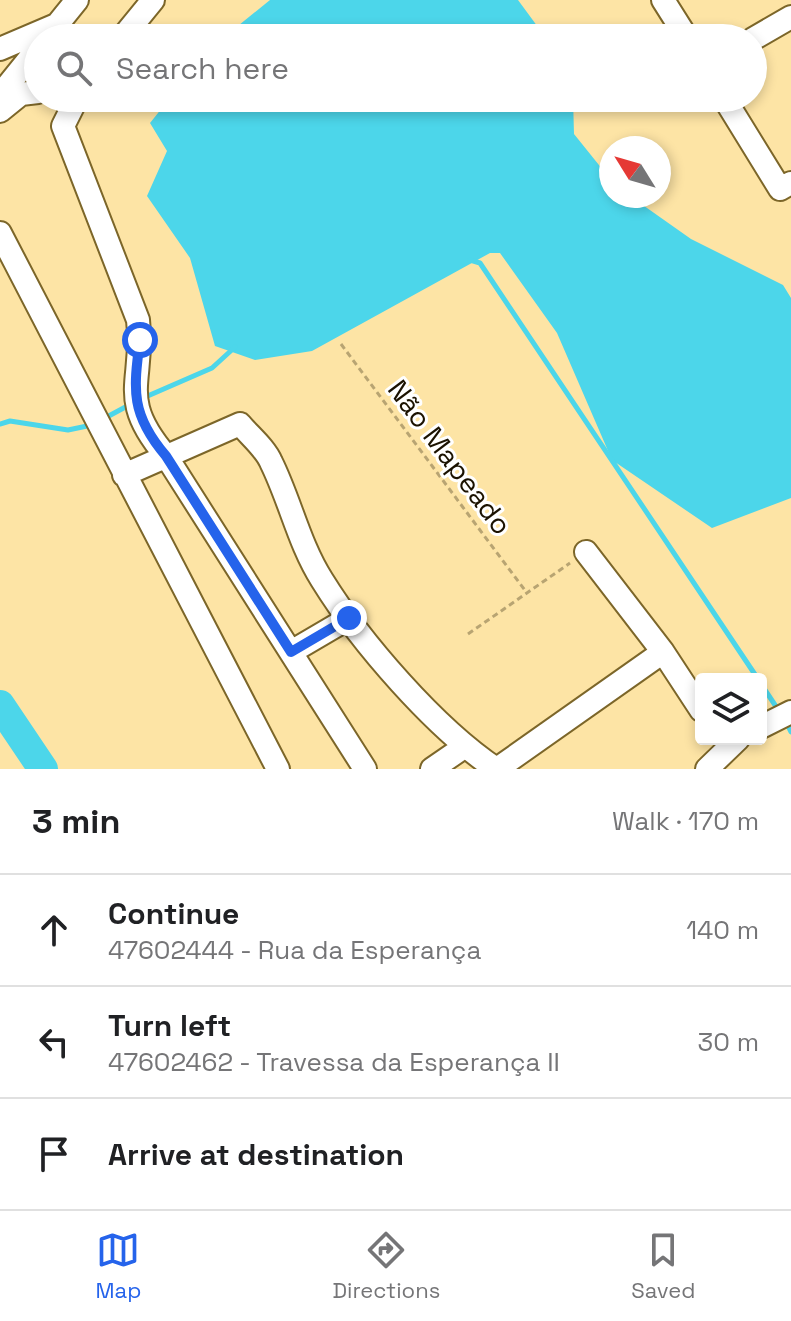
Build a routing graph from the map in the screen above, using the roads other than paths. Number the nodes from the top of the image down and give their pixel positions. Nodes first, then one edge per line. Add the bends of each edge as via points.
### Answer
1 (77, 0) edge
2 (153, 0) edge
3 (663, 0) edge
4 (791, 17) edge
5 (58, 24) edge
6 (133, 24) edge
7 (678, 24) edge
8 (767, 31) edge
9 (24, 41) edge
10 (0, 49) edge
11 (24, 65) edge
12 (24, 94) edge
13 (0, 95) edge
14 (0, 111) edge
15 (56, 112) edge
16 (70, 112) edge
17 (734, 112) edge
18 (63, 126) junction
19 (786, 186) edge
20 (0, 233) edge
21 (166, 456) junction
22 (124, 475) junction
23 (586, 552) road end
24 (349, 618) junction
25 (291, 652) junction
26 (663, 652) junction
27 (695, 701) edge
28 (791, 712) edge
29 (767, 724) edge
30 (726, 745) edge
31 (729, 745) edge
32 (464, 747) junction
33 (278, 769) edge
34 (365, 769) edge
35 (432, 769) edge
36 (496, 769) edge
37 (707, 769) edge
38 (736, 769) edge

1 - 5 street
2 - 6 street
3 - 7 street
4 - 8 street
9 - 10 street
11 - 13 street
12 - 14 street
15 - 18 street
16 - 18 street
17 - 19 street
18 - 21 street via 138,320 133,385 138,411 147,434
20 - 22 street
21 - 22 street
21 - 24 street via 240,424 270,459 321,579
21 - 25 street
22 - 33 street
23 - 26 street
24 - 25 street
24 - 32 street
25 - 34 street
26 - 27 street
26 - 36 street
28 - 29 street
30 - 37 street
31 - 38 street
32 - 35 street
32 - 36 street

